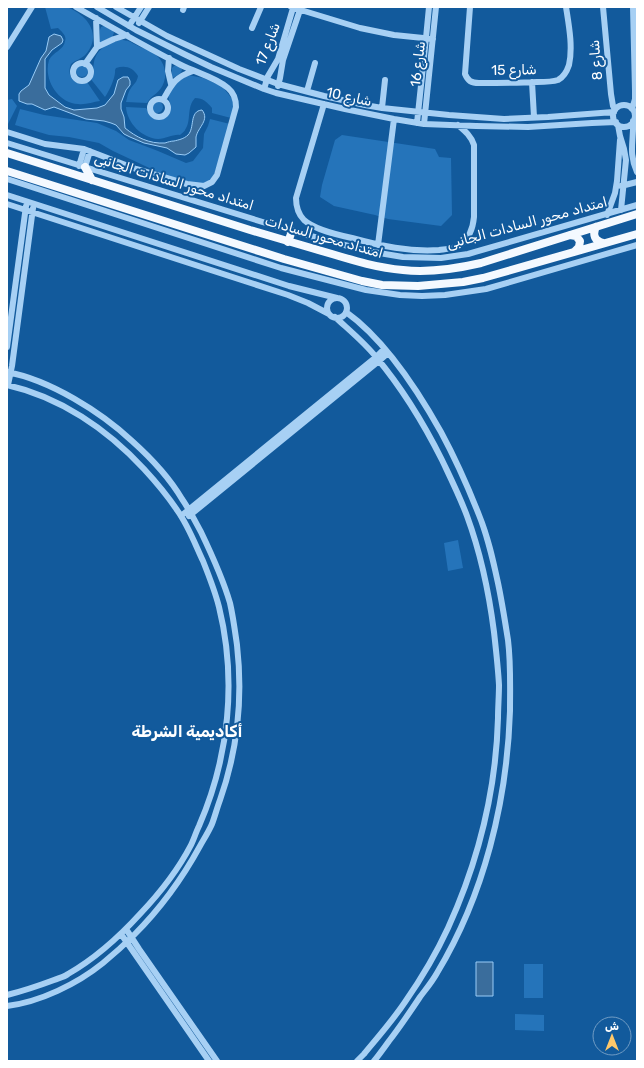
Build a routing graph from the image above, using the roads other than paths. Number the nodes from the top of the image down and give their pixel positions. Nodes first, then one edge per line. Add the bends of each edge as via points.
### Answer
1 (32, 7) edge
2 (76, 7) edge
3 (97, 7) edge
4 (116, 7) edge
5 (141, 7) edge
6 (149, 7) edge
7 (261, 7) edge
8 (428, 7) edge
9 (436, 7) edge
10 (470, 7) edge
11 (566, 7) edge
12 (603, 7) edge
13 (633, 7) edge
14 (292, 8) edge
15 (300, 10) junction
16 (96, 18) junction
17 (134, 18) junction
18 (140, 21) junction
19 (129, 26) junction
20 (635, 26) edge
21 (252, 28) dead end
22 (136, 30) junction
23 (126, 35) junction
24 (426, 38) junction
25 (433, 39) junction
26 (7, 47) edge
27 (97, 47) junction
28 (635, 47) edge
29 (169, 58) junction
30 (315, 63) dead end
31 (86, 64) dead end
32 (193, 71) junction
33 (267, 80) junction
34 (385, 80) dead end
35 (532, 82) junction
36 (171, 84) junction
37 (278, 84) junction
38 (264, 89) junction
39 (307, 91) junction
40 (276, 93) junction
41 (163, 100) dead end
42 (324, 104) junction
43 (382, 108) junction
44 (632, 109) junction
45 (615, 111) junction
46 (418, 112) junction
47 (425, 113) junction
48 (534, 117) junction
49 (394, 119) junction
50 (634, 121) edge
51 (417, 123) junction
52 (424, 124) junction
53 (617, 124) junction
54 (458, 125) junction
55 (7, 132) edge
56 (637, 135) edge
57 (620, 136) junction
58 (7, 142) edge
59 (87, 150) junction
60 (7, 153) edge
61 (82, 166) junction
62 (7, 171) edge
63 (637, 172) edge
64 (7, 179) edge
65 (92, 180) junction
66 (637, 182) edge
67 (616, 186) junction
68 (624, 186) junction
69 (7, 195) edge
70 (26, 201) junction
71 (7, 204) edge
72 (35, 204) junction
73 (637, 205) edge
74 (621, 210) junction
75 (28, 211) junction
76 (637, 214) edge
77 (606, 215) junction
78 (596, 227) junction
79 (292, 231) junction
80 (637, 234) edge
81 (570, 235) junction
82 (288, 242) junction
83 (603, 243) junction
84 (378, 245) junction
85 (637, 245) edge
86 (575, 251) junction
87 (337, 298) junction
88 (346, 312) junction
89 (332, 316) junction
90 (7, 347) edge
91 (386, 351) junction
92 (377, 359) junction
93 (9, 372) edge
94 (8, 385) edge
95 (189, 512) junction
96 (182, 518) junction
97 (493, 560) junction
98 (482, 564) junction
99 (230, 607) junction
100 (220, 610) junction
101 (504, 617) junction
102 (492, 619) junction
103 (126, 929) junction
104 (447, 931) junction
105 (121, 934) junction
106 (457, 935) junction
107 (129, 940) junction
108 (7, 995) edge
109 (7, 1006) edge
110 (209, 1061) edge
111 (217, 1061) edge
112 (358, 1061) edge
113 (374, 1061) edge

1 - 26 street
2 - 16 street
3 - 19 street, شارع 10
4 - 17 street, شارع 10
5 - 17 street
6 - 18 street
7 - 21 street
8 - 24 street, شارع 16
9 - 25 street, شارع 16
10 - 35 street, شارع 15 via 464,71 469,81
11 - 35 street, شارع 15 via 570,45 567,70 560,79
12 - 45 street, شارع 8 via 611,94
13 - 20 street
14 - 15 street
14 - 33 street, شارع 17 via 278,59
15 - 24 street via 360,28
15 - 37 street, شارع 17 via 283,60
16 - 23 street
16 - 27 street
17 - 18 street, شارع 10
17 - 19 street
18 - 22 street
18 - 33 street, شارع 10 via 202,53
19 - 22 street, شارع 10
20 - 28 street
22 - 38 street, شارع 10 via 204,64
23 - 27 street
23 - 29 street
24 - 25 street
24 - 46 street, شارع 16
25 - 47 street, شارع 16
27 - 31 street
28 - 44 street via 635,99
29 - 32 street
29 - 36 street via 168,72
30 - 39 street
32 - 36 street
32 - 59 street via 227,87 236,103 218,171 212,182 204,186 187,184 136,169
33 - 37 street, شارع 10
33 - 38 street, شارع 17
34 - 43 street
35 - 48 street
36 - 41 street
37 - 39 street, شارع 10
37 - 40 street, شارع 17
38 - 40 street, شارع 10
39 - 43 street, شارع 10
40 - 42 street, شارع 10
42 - 49 street, شارع 10
42 - 84 street via 296,198 299,214 304,220 319,228
43 - 46 street, شارع 10
44 - 45 street via 624,105
44 - 50 street
45 - 48 street, شارع 10
45 - 53 street via 614,119
46 - 47 street, شارع 10
46 - 51 street, شارع 16
47 - 48 street, شارع 10 via 490,118
47 - 52 street, شارع 16
49 - 51 street, شارع 10
49 - 84 street
50 - 53 street via 625,126
50 - 56 street
50 - 63 street via 632,155
51 - 52 street, شارع 10
52 - 54 street, شارع 10
53 - 54 street, شارع 10 via 528,127
53 - 57 street
54 - 84 street via 472,139 474,145 474,226 471,233 460,245 452,248 414,250
55 - 59 street via 45,144
57 - 67 street
57 - 68 street via 626,160
58 - 61 street, امتداد محور السادات الجانبى
59 - 61 street
60 - 65 main road, امتداد محور السادات
61 - 65 main road
61 - 79 street, امتداد محور السادات الجانبى
62 - 86 main road via 284,259 382,285 418,286 463,282
64 - 85 street via 281,268 366,290 400,295 445,295 486,289
65 - 82 main road, امتداد محور السادات
66 - 68 street
67 - 68 street
67 - 77 street
68 - 74 street
69 - 70 street
70 - 72 street
70 - 75 street
71 - 75 street
72 - 75 street
72 - 87 street via 289,286
73 - 74 street, امتداد محور السادات الجانبى
74 - 77 street, امتداد محور السادات الجانبى
75 - 89 street via 288,295 308,302
75 - 90 street
75 - 93 street
76 - 78 main road, امتداد محور السادات
77 - 79 street, امتداد محور السادات الجانبى via 468,254 442,258 386,255
78 - 81 main road, امتداد محور السادات
78 - 83 main road via 594,236 597,241
79 - 82 main road
80 - 83 main road
81 - 82 main road, امتداد محور السادات via 475,264 423,271 384,268
81 - 86 main road via 576,236 580,241
83 - 86 main road
87 - 88 street via 345,303
87 - 89 street via 331,300 327,308
88 - 89 street via 341,316
88 - 91 street
89 - 92 street
91 - 92 street
91 - 97 street via 424,403 446,442 480,516
92 - 95 street
92 - 98 street via 421,421 440,456 468,518
93 - 94 street
93 - 95 street via 44,384 98,413 146,454 182,498
94 - 96 street via 61,404 106,434 131,455 154,480
95 - 96 street
95 - 99 street via 210,550
96 - 100 street via 195,542
97 - 98 street
97 - 101 street
98 - 102 street
99 - 100 street
99 - 107 street via 239,667 239,710 227,779 212,824 189,866 176,886
100 - 103 street via 229,685 228,720 216,780 205,813 172,875 152,902
101 - 102 street
101 - 106 street via 510,685 505,774 484,866
102 - 104 street via 499,687 495,769 476,853
103 - 105 street
103 - 107 street
104 - 106 street
104 - 112 street via 404,1003
105 - 107 street
105 - 108 street via 95,957 67,975 32,989
106 - 113 street via 437,973 406,1020
107 - 109 street via 101,965 80,979 38,999
107 - 110 street
107 - 111 street

